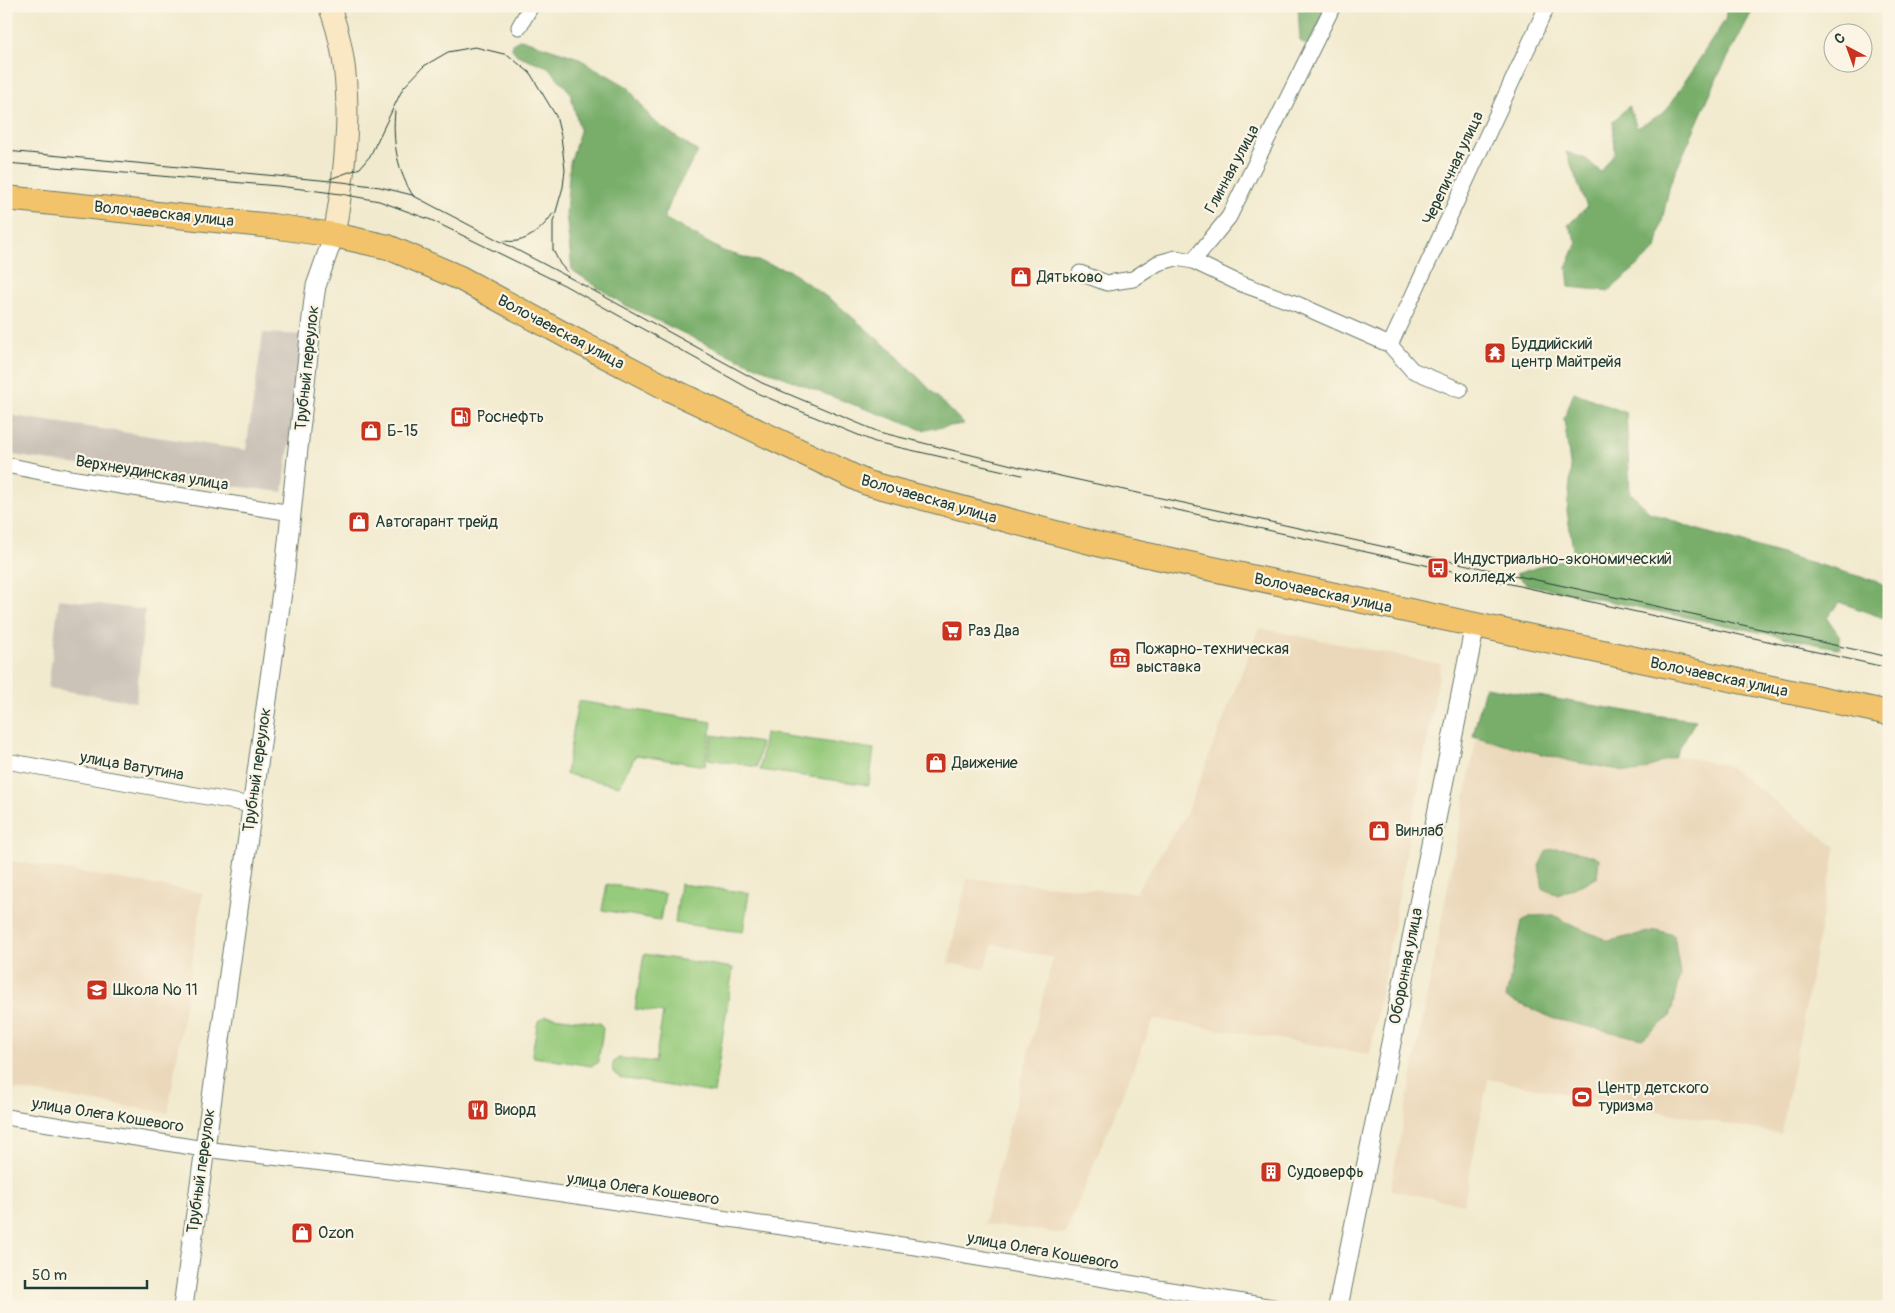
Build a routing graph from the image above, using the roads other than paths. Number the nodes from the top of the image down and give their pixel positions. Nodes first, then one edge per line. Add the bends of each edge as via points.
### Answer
1 (328, 6) edge
2 (530, 6) edge
3 (1333, 6) edge
4 (1548, 6) edge
5 (519, 27) dead end
6 (6, 198) edge
7 (334, 235) junction
8 (1193, 261) junction
9 (1080, 273) dead end
10 (1390, 345) junction
11 (1460, 390) dead end
12 (6, 465) edge
13 (292, 514) junction
14 (1475, 625) junction
15 (1889, 714) edge
16 (6, 761) edge
17 (252, 805) junction
18 (6, 1117) edge
19 (204, 1149) junction
20 (183, 1307) edge
21 (1273, 1307) edge
22 (1338, 1307) edge

1 - 7 main road via 345,67 342,194
2 - 5 street
3 - 8 street, Глинная улица via 1229,217
4 - 10 street, Черепичная улица
6 - 7 main road, Волочаевская улица
7 - 13 street, Трубный переулок via 316,286
7 - 14 main road, Волочаевская улица via 388,247 460,278 671,390 867,483 1105,546
8 - 9 street via 1176,258 1158,263 1134,279 1107,283
8 - 10 street
10 - 11 street via 1412,370
12 - 13 street, Верхнеудинская улица
13 - 17 street, Трубный переулок
14 - 15 main road, Волочаевская улица
14 - 22 street, Оборонная улица
16 - 17 street, улица Ватутина
17 - 19 street, Трубный переулок
18 - 19 street, улица Олега Кошевого
19 - 20 street, Трубный переулок
19 - 21 street, улица Олега Кошевого via 501,1185 935,1250

